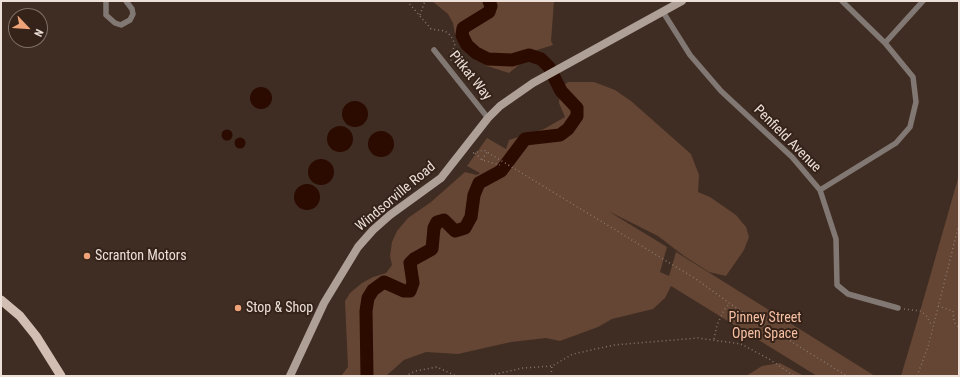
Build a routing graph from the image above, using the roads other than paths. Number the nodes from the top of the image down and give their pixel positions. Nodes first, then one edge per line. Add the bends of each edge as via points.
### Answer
1 (106, 1) edge
2 (126, 1) edge
3 (682, 1) edge
4 (842, 1) edge
5 (923, 1) edge
6 (663, 12) junction
7 (885, 43) junction
8 (434, 50) dead end
9 (488, 118) junction
10 (820, 190) junction
11 (1, 300) edge
12 (898, 308) road end
13 (61, 376) edge
14 (290, 376) edge

1 - 2 street via 106,15 121,25 130,20 133,14
3 - 6 main road, Windsorville Road
4 - 7 street
5 - 7 street
6 - 9 main road, Windsorville Road via 545,76 514,95
6 - 10 street, Penfield Avenue via 690,55 721,91 792,157
7 - 10 street via 913,77 916,102 910,126 896,143
8 - 9 street, Pitkat Way
9 - 14 main road, Windsorville Road via 441,178 390,215 358,247 324,303
10 - 12 street, Penfield Avenue via 836,239 837,285 848,294
11 - 13 main road via 20,316 36,336

